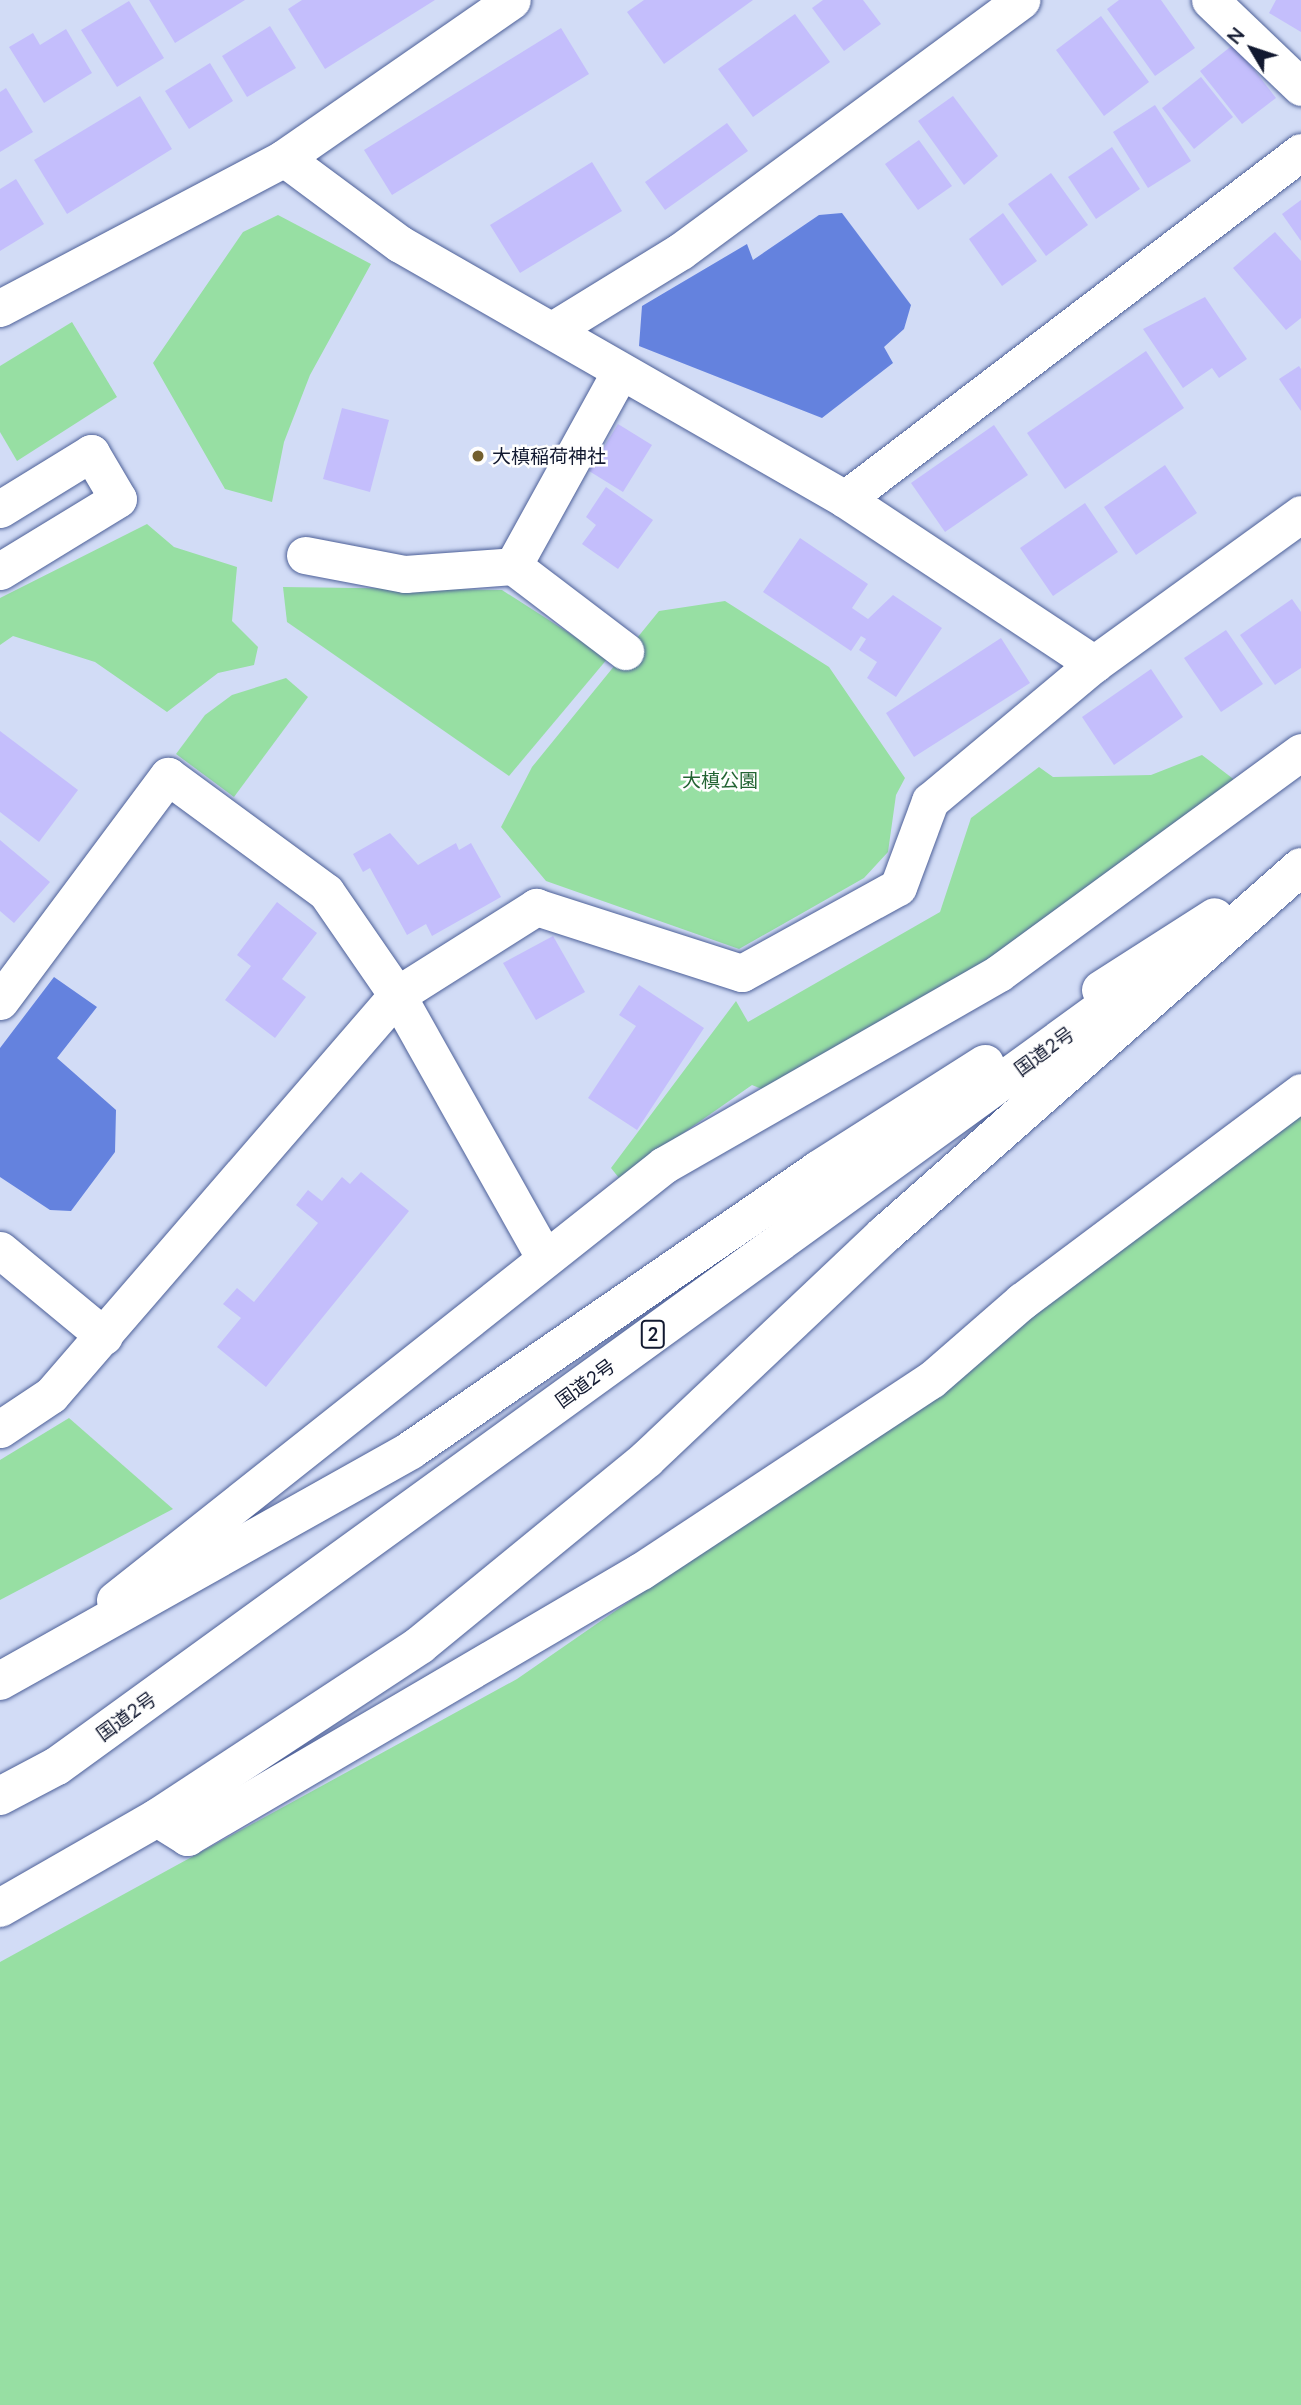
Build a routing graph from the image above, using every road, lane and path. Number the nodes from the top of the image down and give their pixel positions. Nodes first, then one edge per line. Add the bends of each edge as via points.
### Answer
1 (512, 0) edge
2 (1021, 0) edge
3 (1210, 0) edge
4 (1301, 87) edge
5 (1301, 152) edge
6 (284, 159) junction
7 (0, 308) edge
8 (554, 329) junction
9 (620, 372) junction
10 (845, 499) junction
11 (0, 509) edge
12 (1301, 514) edge
13 (305, 555) dead end
14 (513, 566) junction
15 (0, 571) edge
16 (625, 651) dead end
17 (1094, 664) junction
18 (1301, 752) edge
19 (1301, 865) edge
20 (397, 995) junction
21 (0, 1001) edge
22 (1301, 1092) edge
23 (0, 1250) edge
24 (543, 1255) junction
25 (104, 1336) junction
26 (0, 1429) edge
27 (0, 1675) edge
28 (0, 1681) edge
29 (0, 1796) edge
30 (157, 1818) junction
31 (0, 1908) edge

1 - 6 street
2 - 8 street via 681,251
3 - 4 street
5 - 10 street
6 - 7 street
6 - 8 street via 400,244
8 - 9 street
9 - 10 street
9 - 14 street
10 - 17 street
11 - 15 street via 92,453 118,499
12 - 17 street
13 - 14 street via 405,574
14 - 16 street
17 - 20 street via 930,801 898,887 742,973 536,907
18 - 24 street via 999,972 664,1165
19 - 28 highway via 818,1170 411,1450
19 - 29 highway, 国道2号 / 2 via 69,1758
19 - 30 highway via 884,1235 647,1459 421,1645
20 - 21 street via 326,892 168,776
20 - 24 street
20 - 25 street
22 - 30 street via 1022,1301 931,1380 641,1571 187,1836
23 - 25 street
24 - 27 street via 137,1587
25 - 26 street via 51,1395
30 - 31 highway

